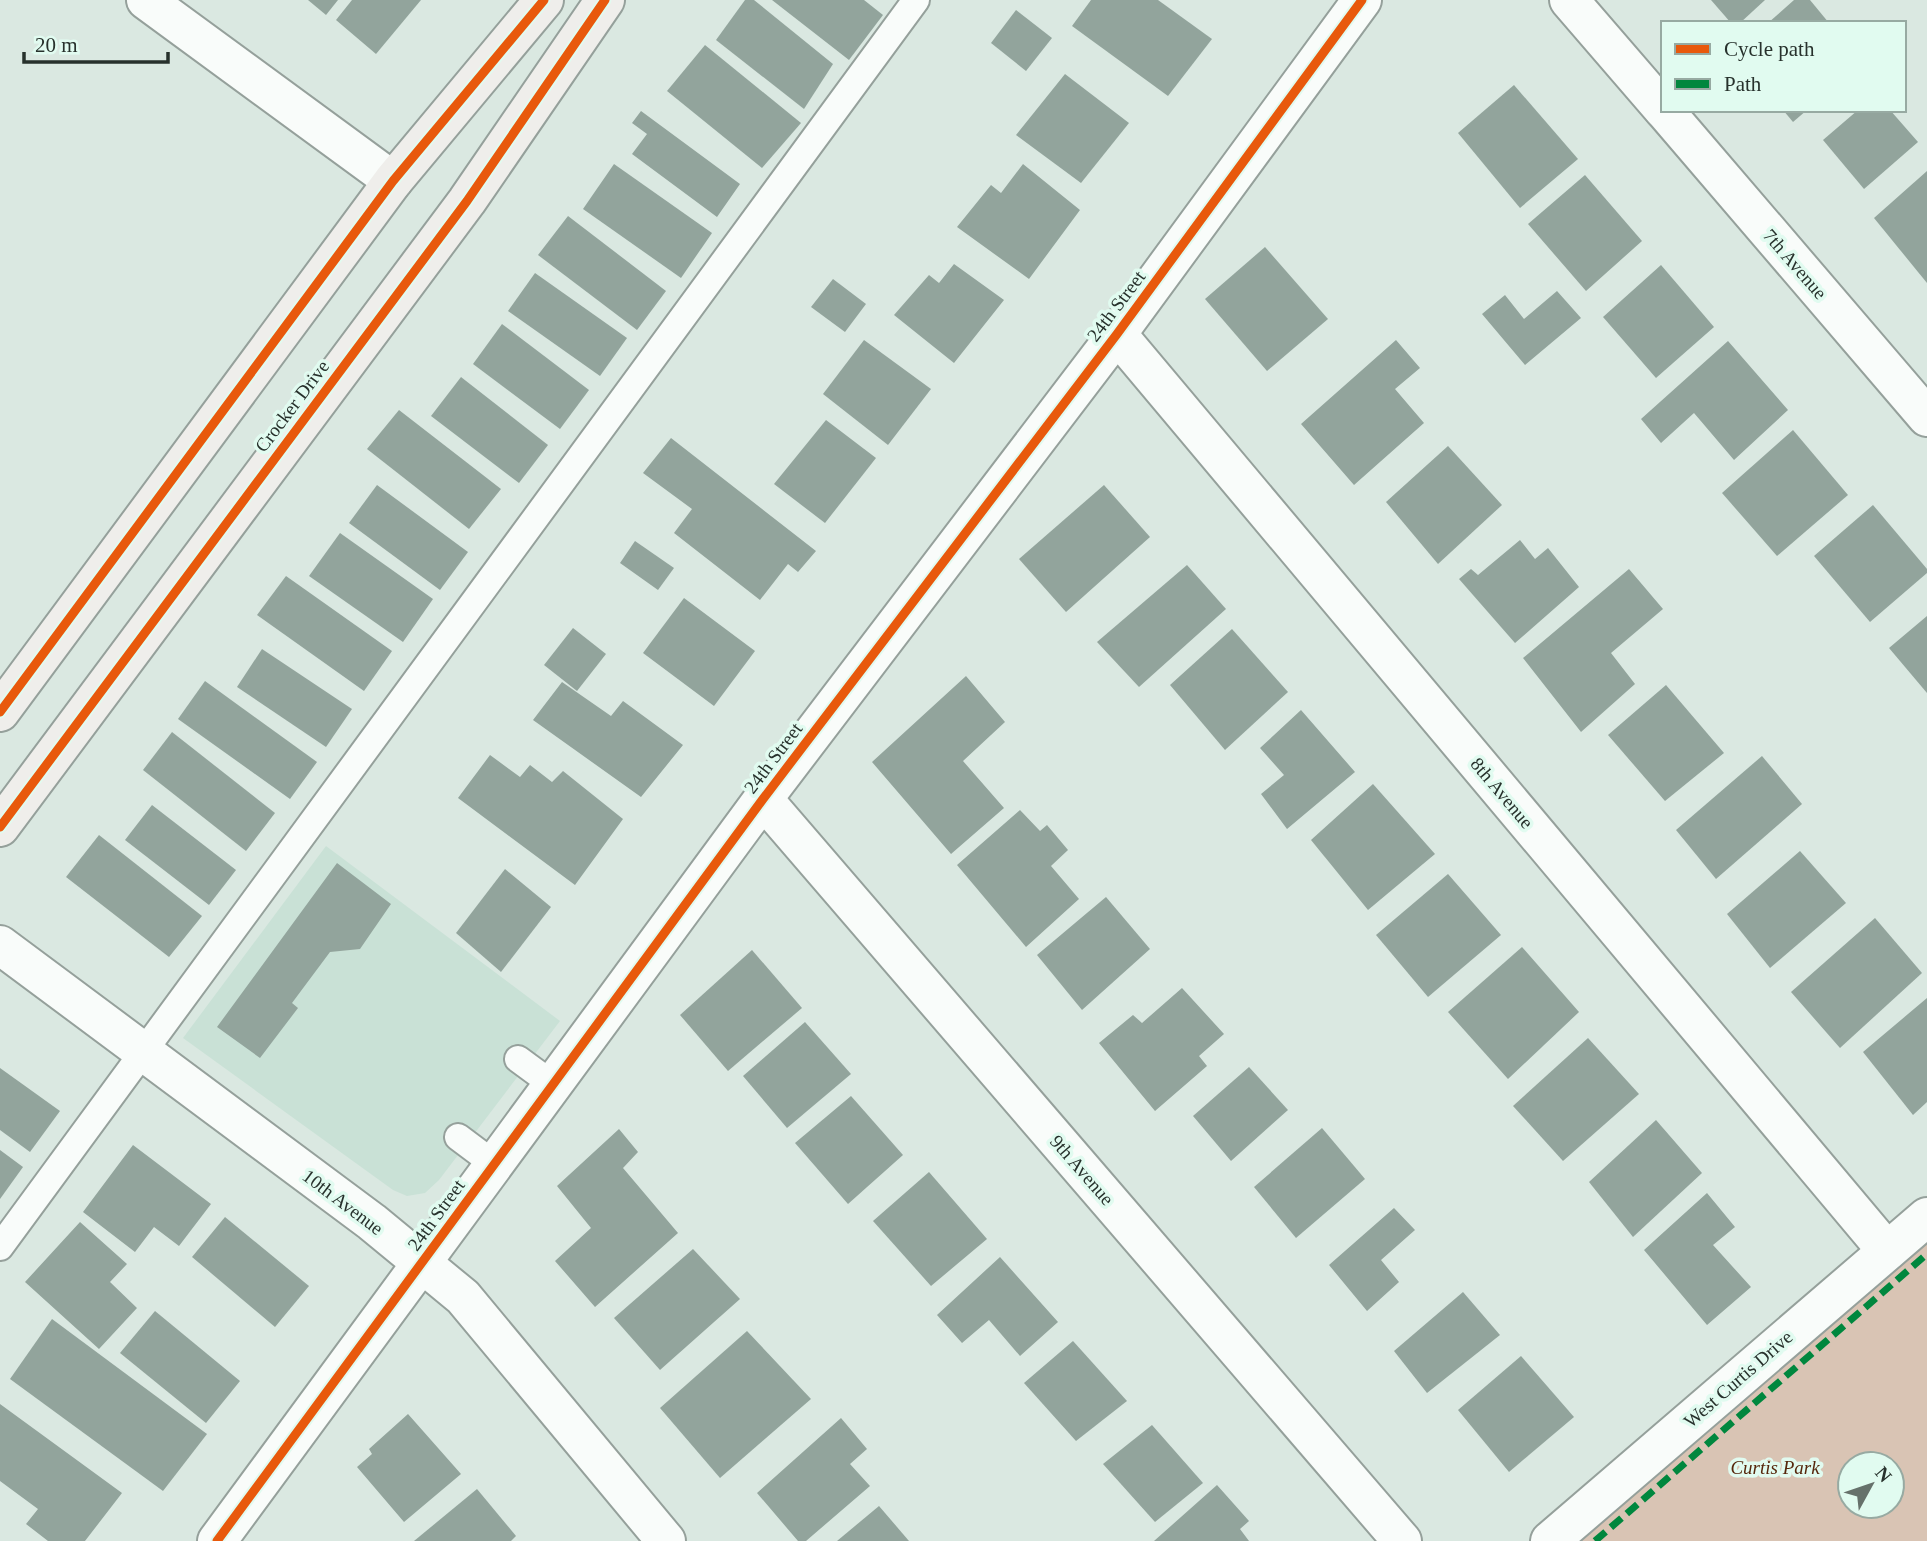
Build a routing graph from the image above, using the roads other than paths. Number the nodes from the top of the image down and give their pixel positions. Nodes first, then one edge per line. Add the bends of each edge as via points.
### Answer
1 (146, 0) edge
2 (544, 0) edge
3 (605, 0) edge
4 (916, 0) edge
5 (1362, 0) edge
6 (1569, 0) edge
7 (1661, 108) edge
8 (1665, 112) edge
9 (393, 181) junction
10 (1117, 334) junction
11 (1927, 417) edge
12 (0, 712) edge
13 (763, 799) junction
14 (0, 827) edge
15 (0, 945) edge
16 (144, 1052) junction
17 (518, 1059) dead end
18 (552, 1084) junction
19 (458, 1137) dead end
20 (494, 1164) junction
21 (1927, 1217) edge
22 (0, 1247) edge
23 (1887, 1251) junction
24 (422, 1264) junction
25 (217, 1541) edge
26 (666, 1541) edge
27 (1402, 1541) edge
28 (1550, 1541) edge

1 - 9 street
2 - 9 street
3 - 14 street, Crocker Drive via 467,201
4 - 16 lane
5 - 10 street, 24th Street
6 - 7 street, 7th Avenue
8 - 11 street, 7th Avenue
9 - 12 street
10 - 13 street, 24th Street
10 - 23 street, 8th Avenue
13 - 18 street, 24th Street
13 - 27 street, 9th Avenue
15 - 16 street, 10th Avenue
16 - 22 lane
16 - 24 street, 10th Avenue
17 - 18 lane
18 - 20 street, 24th Street
19 - 20 lane
20 - 24 street, 24th Street
21 - 23 street, West Curtis Drive
23 - 28 street, West Curtis Drive
24 - 25 street, 24th Street
24 - 26 street, 10th Avenue via 463,1297

